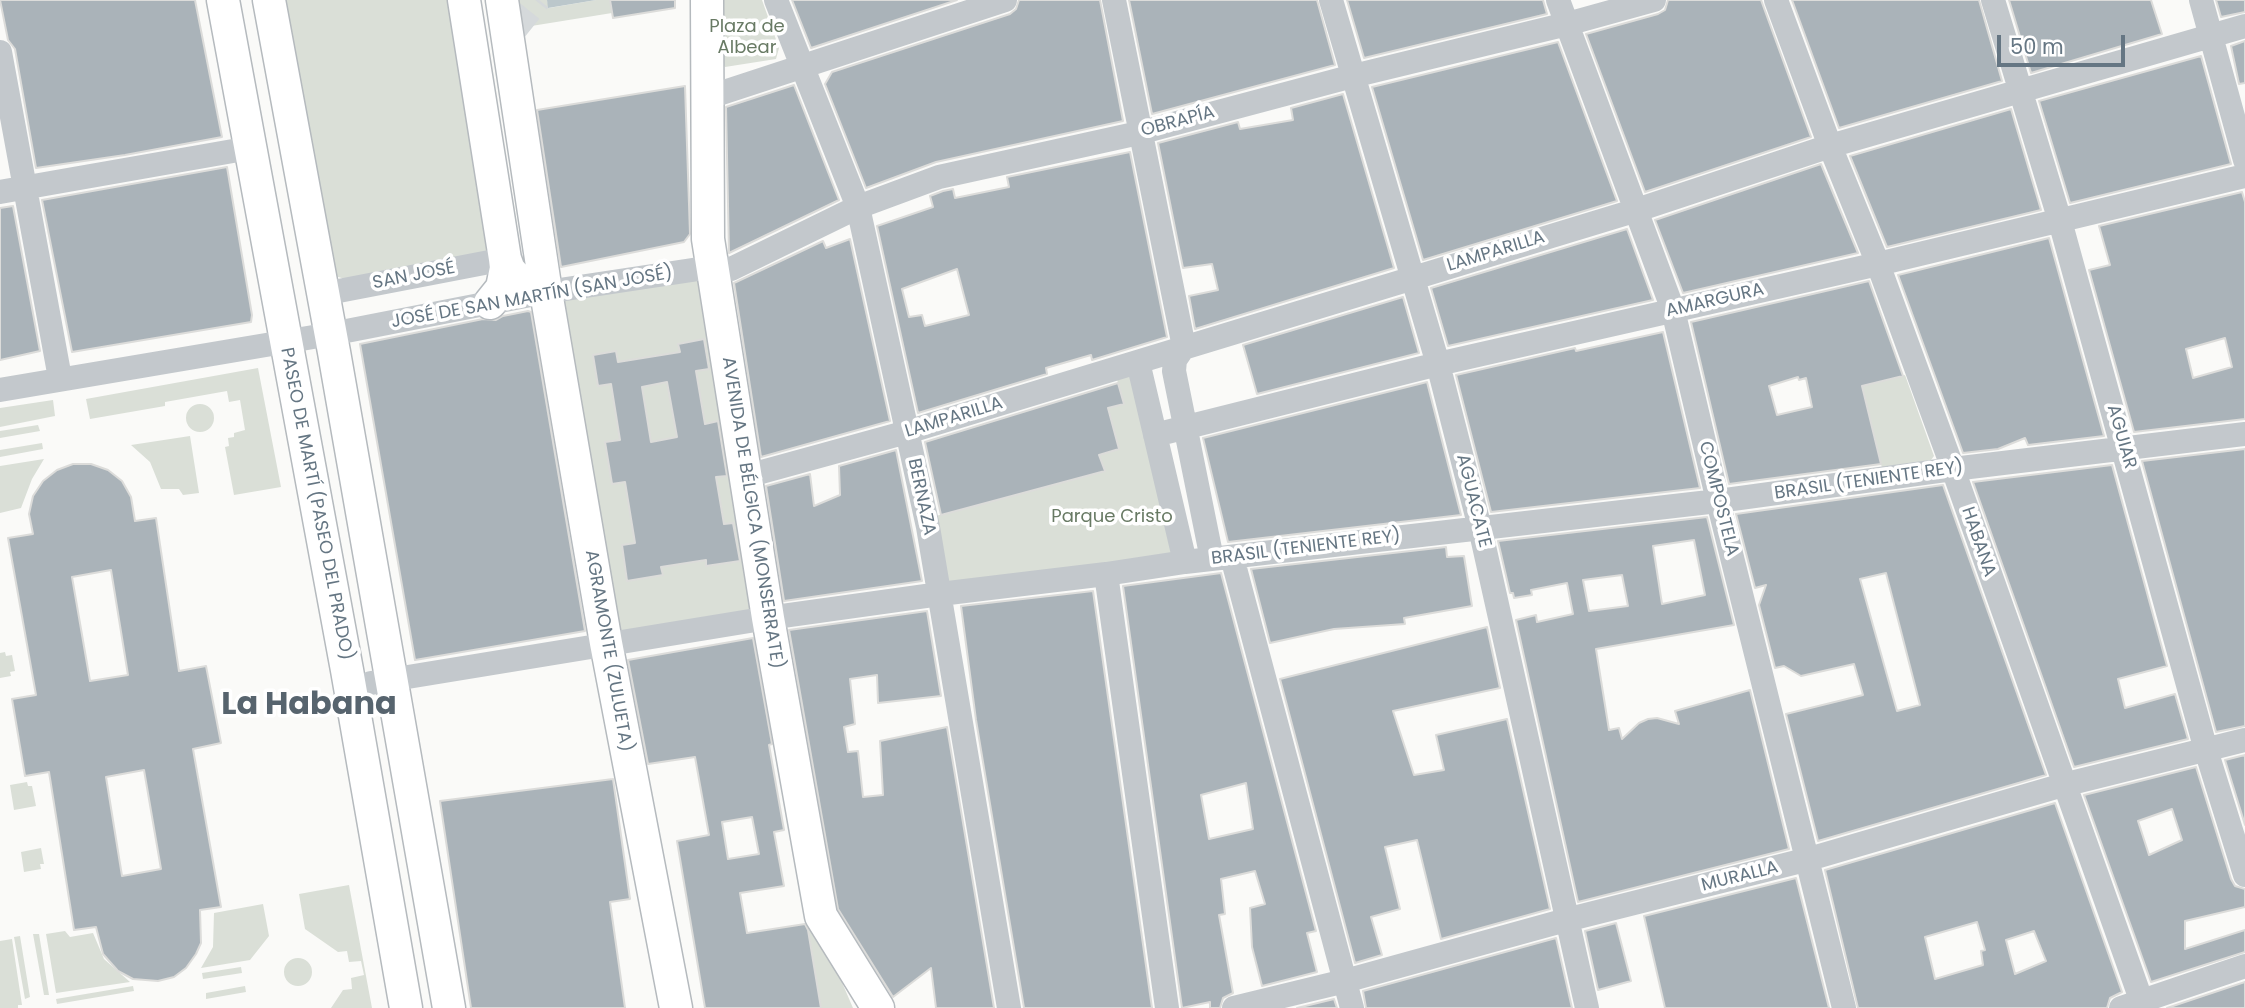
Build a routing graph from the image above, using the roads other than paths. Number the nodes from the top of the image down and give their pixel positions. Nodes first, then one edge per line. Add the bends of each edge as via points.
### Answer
1 (223, 0) edge
2 (269, 0) edge
3 (464, 0) edge
4 (502, 0) edge
5 (707, 0) edge
6 (776, 0) edge
7 (1005, 0) edge
8 (1114, 0) edge
9 (1331, 0) edge
10 (1558, 0) edge
11 (1654, 0) edge
12 (1776, 0) edge
13 (1993, 0) edge
14 (2201, 0) edge
15 (1567, 24) junction
16 (2245, 26) edge
17 (2212, 36) junction
18 (0, 52) edge
19 (802, 68) junction
20 (1353, 76) junction
21 (2022, 92) junction
22 (709, 97) junction
23 (293, 133) junction
24 (1139, 133) junction
25 (250, 145) junction
26 (1830, 146) junction
27 (2245, 160) edge
28 (2245, 176) edge
29 (12, 189) edge
30 (858, 208) junction
31 (1637, 210) junction
32 (2060, 221) junction
33 (505, 259) junction
34 (1878, 264) junction
35 (712, 267) junction
36 (1412, 277) junction
37 (546, 292) junction
38 (323, 294) junction
39 (490, 303) junction
40 (1673, 310) junction
41 (341, 332) junction
42 (285, 342) junction
43 (1184, 347) junction
44 (1134, 363) junction
45 (1438, 364) junction
46 (60, 378) junction
47 (0, 390) edge
48 (1185, 428) junction
49 (907, 432) junction
50 (2245, 434) edge
51 (1154, 435) junction
52 (2125, 448) junction
53 (1953, 469) junction
54 (747, 476) junction
55 (1718, 502) junction
56 (1480, 528) junction
57 (1222, 558) junction
58 (1185, 562) junction
59 (1106, 574) junction
60 (940, 594) junction
61 (768, 618) junction
62 (606, 643) junction
63 (374, 674) junction
64 (401, 738) junction
65 (2245, 740) edge
66 (359, 745) junction
67 (2206, 750) junction
68 (2063, 785) junction
69 (1809, 859) junction
70 (2245, 875) edge
71 (1566, 920) junction
72 (2245, 966) edge
73 (1345, 981) junction
74 (2135, 1006) edge
75 (406, 1008) edge
76 (449, 1008) edge
77 (676, 1008) edge
78 (878, 1008) edge
79 (1009, 1008) edge
80 (1167, 1008) edge
81 (1234, 1008) edge
82 (1353, 1008) edge
83 (1587, 1008) edge
84 (1844, 1008) edge

1 - 25 main road, PASEO DE MARTÍ (PASEO DEL PRADO)
2 - 23 main road, PASEO DE MARTÍ (PASEO DEL PRADO)
3 - 33 main road
4 - 37 main road, AGRAMONTE (ZULUETA)
5 - 22 main road, AVENIDA DE BÉLGICA (MONSERRATE)
6 - 19 street, BERNAZA
7 - 19 street
8 - 24 street
9 - 20 street, AGUACATE
10 - 15 street, COMPOSTELA
11 - 15 street, OBRAPÍA
12 - 26 street, HABANA
13 - 21 street, AGUIAR
14 - 17 street
15 - 20 street, OBRAPÍA
15 - 31 street, COMPOSTELA
16 - 17 street, LAMPARILLA
17 - 21 street, LAMPARILLA
17 - 27 street
18 - 29 street
19 - 22 street
19 - 30 street, BERNAZA
20 - 24 street, OBRAPÍA
20 - 36 street, AGUACATE
21 - 26 street, LAMPARILLA
21 - 32 street, AGUIAR
22 - 35 main road, AVENIDA DE BÉLGICA (MONSERRATE) via 708,239
23 - 25 main road
23 - 38 main road, PASEO DE MARTÍ (PASEO DEL PRADO)
24 - 30 street, OBRAPÍA via 939,177
24 - 43 street
25 - 29 street
25 - 42 main road, PASEO DE MARTÍ (PASEO DEL PRADO)
26 - 31 street, LAMPARILLA
26 - 34 street, HABANA
28 - 32 street, AMARGURA
29 - 46 street
30 - 35 street, OBRAPÍA via 731,269
30 - 49 street, BERNAZA
31 - 36 street, LAMPARILLA
31 - 40 street, COMPOSTELA
32 - 34 street, AMARGURA
32 - 52 street, AGUIAR
33 - 37 main road via 517,279
33 - 38 street, SAN JOSÉ
33 - 39 main road via 502,288
34 - 40 street, AMARGURA
34 - 53 street, HABANA
35 - 37 street, JOSÉ DE SAN MARTÍN (SAN JOSÉ)
35 - 54 main road, AVENIDA DE BÉLGICA (MONSERRATE)
36 - 43 street, LAMPARILLA
36 - 45 street, AGUACATE
37 - 39 street, JOSÉ DE SAN MARTÍN (SAN JOSÉ)
37 - 62 main road, AGRAMONTE (ZULUETA)
38 - 41 main road, PASEO DE MARTÍ (PASEO DEL PRADO)
39 - 41 street, JOSÉ DE SAN MARTÍN (SAN JOSÉ)
40 - 45 street, AMARGURA
40 - 55 street, COMPOSTELA
41 - 42 street, JOSÉ DE SAN MARTÍN (SAN JOSÉ)
41 - 63 main road, PASEO DE MARTÍ (PASEO DEL PRADO)
42 - 46 street, JOSÉ DE SAN MARTÍN (SAN JOSÉ)
42 - 63 main road, PASEO DE MARTÍ (PASEO DEL PRADO)
43 - 44 street, LAMPARILLA
43 - 48 street via 1174,371
44 - 49 street, LAMPARILLA
44 - 51 street
45 - 48 street, AMARGURA
45 - 56 street, AGUACATE
46 - 47 street, JOSÉ DE SAN MARTÍN (SAN JOSÉ)
48 - 51 street, AMARGURA
48 - 57 street
49 - 54 street, LAMPARILLA
49 - 60 street, BERNAZA
50 - 52 street, BRASIL (TENIENTE REY)
51 - 58 street
52 - 53 street, BRASIL (TENIENTE REY)
52 - 67 street, AGUIAR
53 - 55 street, BRASIL (TENIENTE REY)
53 - 68 street, HABANA
54 - 61 main road, AVENIDA DE BÉLGICA (MONSERRATE)
55 - 56 street, BRASIL (TENIENTE REY)
55 - 69 street, COMPOSTELA
56 - 57 street, BRASIL (TENIENTE REY)
56 - 71 street, AGUACATE
57 - 58 street, BRASIL (TENIENTE REY)
57 - 73 street
58 - 59 street, BRASIL (TENIENTE REY)
59 - 60 street, BRASIL (TENIENTE REY)
59 - 80 street
60 - 61 street, BRASIL (TENIENTE REY)
60 - 79 street, BERNAZA
61 - 62 street, BRASIL (TENIENTE REY)
61 - 78 main road, AVENIDA DE BÉLGICA (MONSERRATE) via 821,916
62 - 63 street, BRASIL (TENIENTE REY)
62 - 77 main road, AGRAMONTE (ZULUETA)
63 - 64 main road, PASEO DE MARTÍ (PASEO DEL PRADO)
63 - 66 main road, PASEO DE MARTÍ (PASEO DEL PRADO)
64 - 66 main road via 393,727 380,723 363,732
64 - 76 main road, PASEO DE MARTÍ (PASEO DEL PRADO)
65 - 67 street, MURALLA
66 - 75 main road, PASEO DE MARTÍ (PASEO DEL PRADO)
67 - 68 street, MURALLA
67 - 70 street, AGUIAR
68 - 69 street, MURALLA
68 - 74 street, HABANA
69 - 71 street, MURALLA
69 - 84 street, COMPOSTELA
71 - 73 street, MURALLA
71 - 83 street, AGUACATE
72 - 74 street
73 - 81 street, MURALLA
73 - 82 street

